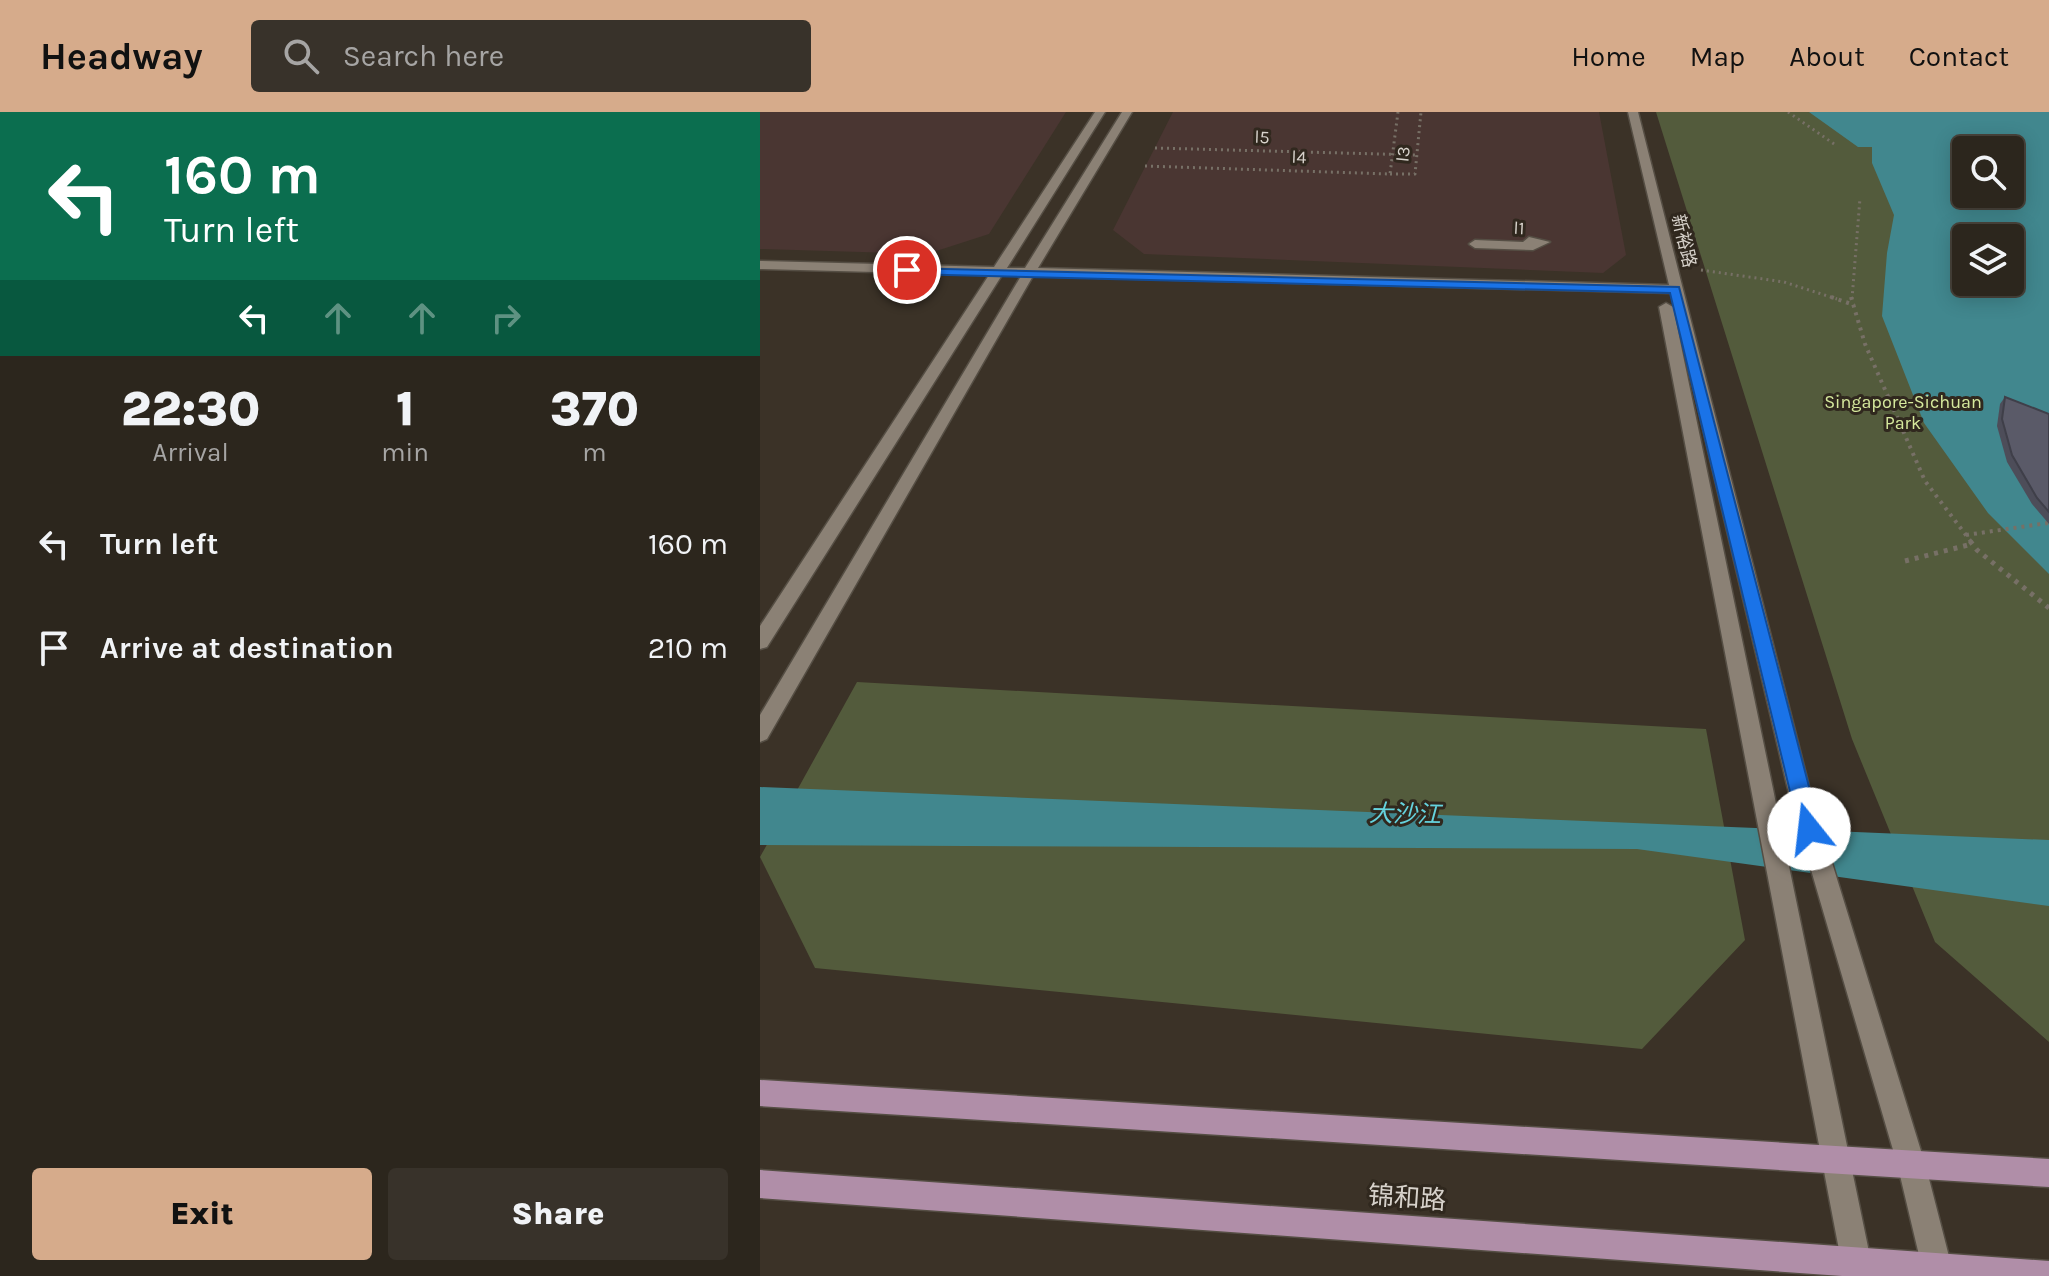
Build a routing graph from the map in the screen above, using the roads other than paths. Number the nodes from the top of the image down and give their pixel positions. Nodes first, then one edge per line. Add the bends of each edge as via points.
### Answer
1 (1100, 112) edge
2 (1127, 112) edge
3 (1624, 112) edge
4 (1633, 112) edge
5 (1529, 241) dead end
6 (1475, 244) dead end
7 (760, 265) edge
8 (995, 273) junction
9 (1028, 274) junction
10 (1669, 289) junction
11 (760, 642) edge
12 (760, 733) edge
13 (760, 1093) edge
14 (1835, 1158) junction
15 (1912, 1167) junction
16 (2049, 1173) edge
17 (760, 1184) edge
18 (1858, 1269) edge
19 (1938, 1273) edge
20 (2049, 1276) edge

1 - 8 street
2 - 9 street
3 - 10 street, 新裕路
4 - 10 street, 新裕路
5 - 6 street, l1 via 1544,242
7 - 8 street
8 - 9 street
8 - 11 street
9 - 10 street
9 - 12 street
10 - 14 street, 新裕路
10 - 15 street, 新裕路 via 1801,798
13 - 14 main road
14 - 15 main road
14 - 18 street, 新裕路
15 - 16 main road
15 - 19 street, 新裕路
17 - 18 main road, 锦和路
18 - 19 main road, 锦和路
19 - 20 main road, 锦和路

